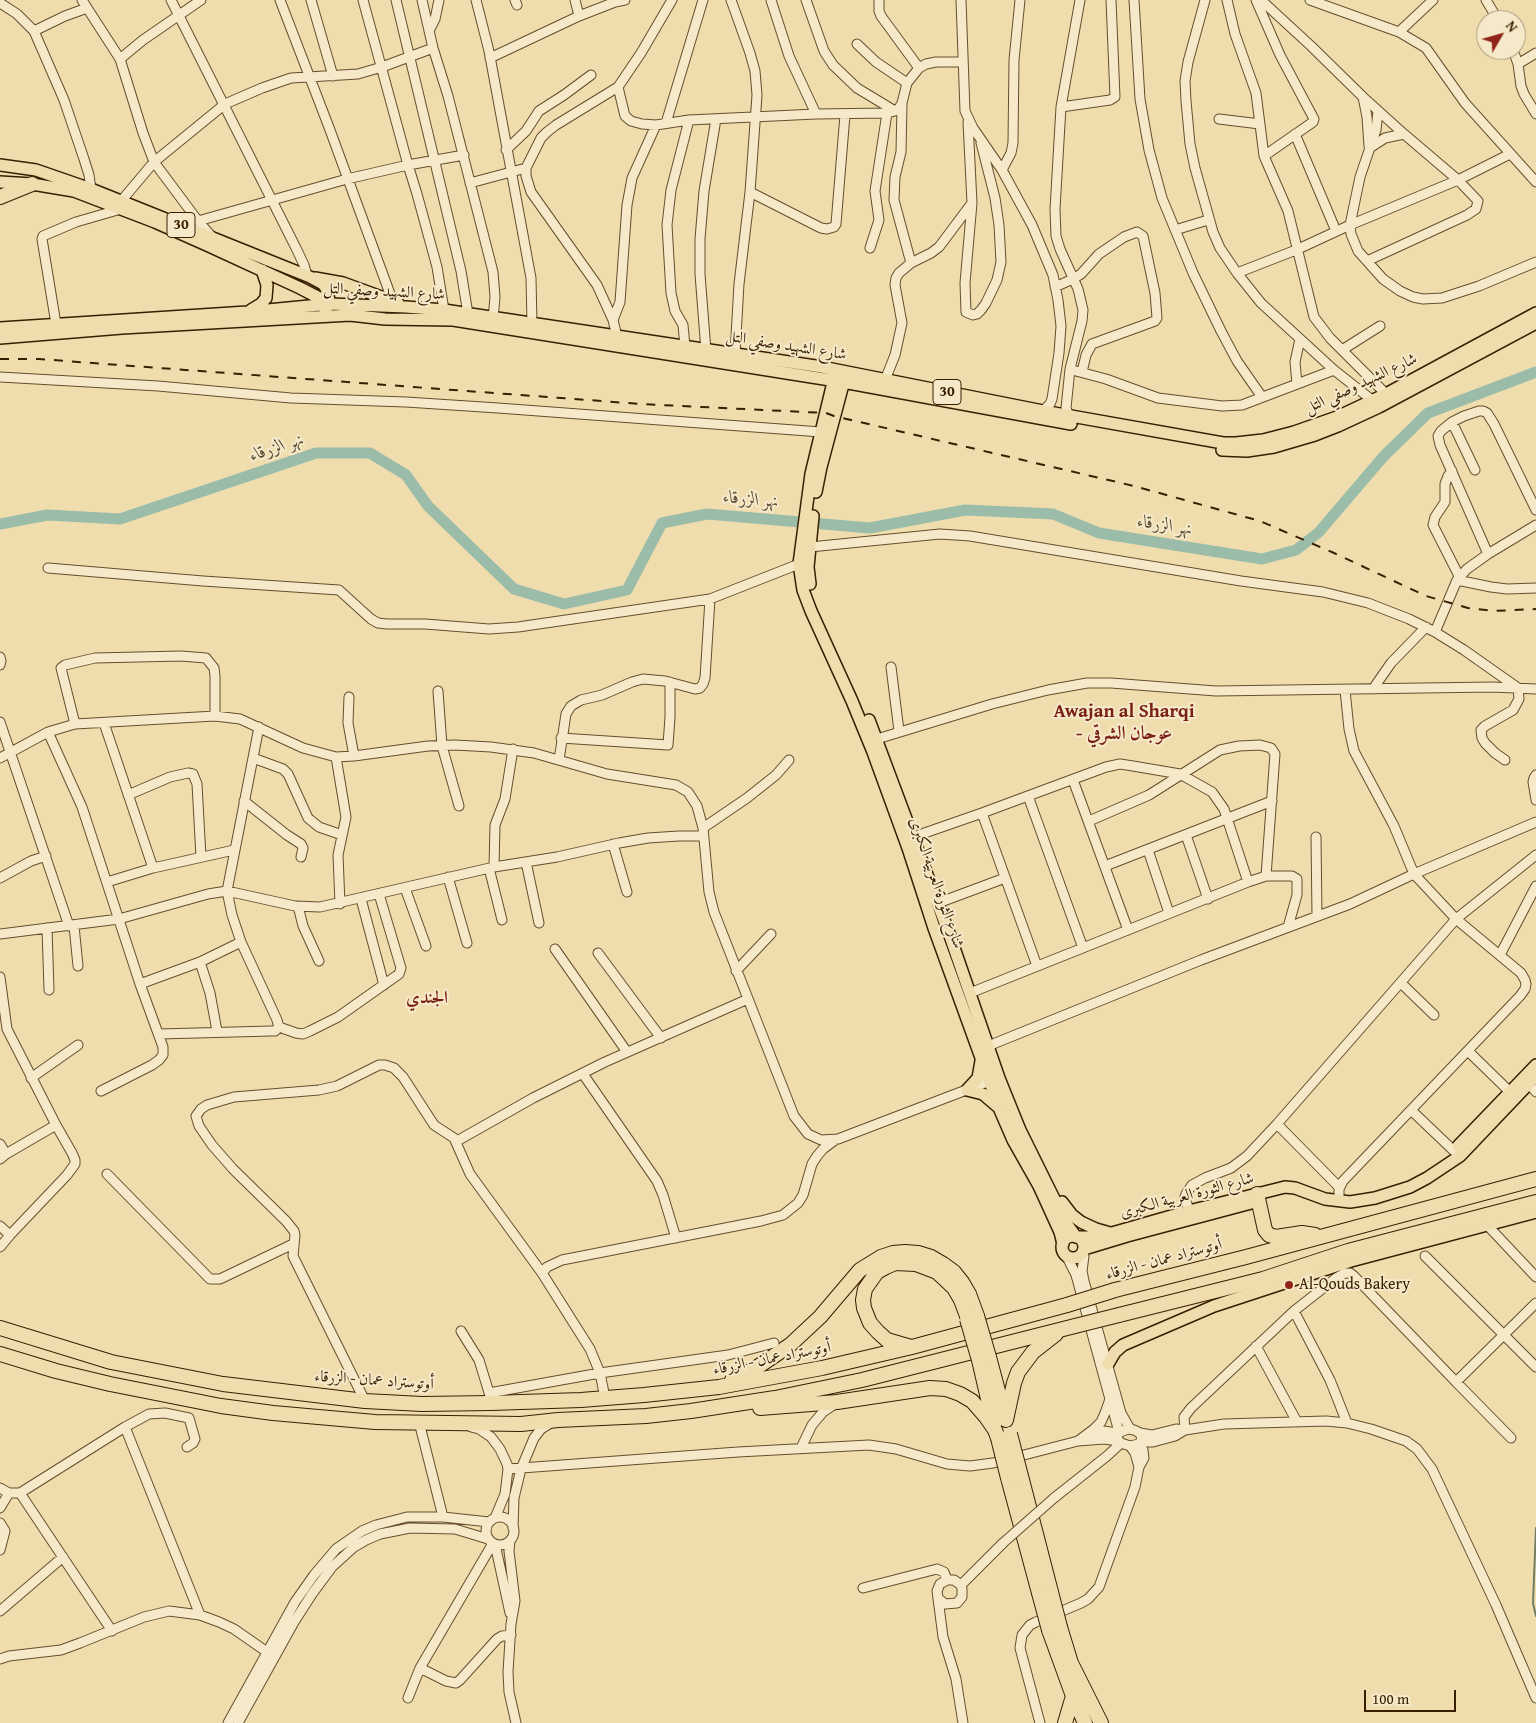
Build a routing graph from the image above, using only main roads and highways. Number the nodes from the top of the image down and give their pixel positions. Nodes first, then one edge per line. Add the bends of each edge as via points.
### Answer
1 (0, 166) edge
2 (0, 182) edge
3 (32, 184) junction
4 (0, 197) edge
5 (121, 204) junction
6 (262, 270) junction
7 (308, 277) junction
8 (330, 304) junction
9 (406, 307) junction
10 (247, 312) junction
11 (1536, 313) edge
12 (350, 315) junction
13 (319, 316) junction
14 (1536, 323) edge
15 (0, 328) edge
16 (0, 338) edge
17 (840, 376) junction
18 (814, 378) junction
19 (857, 384) junction
20 (835, 396) junction
21 (810, 508) junction
22 (807, 529) junction
23 (981, 1056) junction
24 (1536, 1064) edge
25 (994, 1079) junction
26 (1534, 1084) edge
27 (1000, 1110) junction
28 (1442, 1167) junction
29 (1536, 1179) edge
30 (1047, 1182) junction
31 (1254, 1199) junction
32 (1536, 1202) edge
33 (1536, 1212) edge
34 (1112, 1233) junction
35 (1077, 1237) junction
36 (1320, 1237) junction
37 (1064, 1250) junction
38 (1083, 1250) junction
39 (1246, 1257) junction
40 (1265, 1284) junction
41 (972, 1317) junction
42 (0, 1328) edge
43 (1060, 1331) junction
44 (912, 1348) junction
45 (0, 1354) edge
46 (984, 1359) junction
47 (1108, 1364) road end
48 (719, 1387) junction
49 (722, 1406) junction
50 (1006, 1420) junction
51 (1001, 1434) junction
52 (1054, 1628) junction
53 (1073, 1696) junction
54 (1065, 1723) edge
55 (1085, 1723) edge
56 (1101, 1723) edge

1 - 5 main road, 30 via 36,170 91,189
2 - 3 main road, 30
3 - 4 highway
3 - 5 main road, 30 via 74,190
5 - 6 main road, 30
5 - 7 main road, 30
6 - 8 main road, 30
6 - 10 main road via 267,285 266,298
7 - 8 main road, 30 via 323,284
7 - 9 main road via 340,282
8 - 9 main road, شارع الشهيد وصفي التل / 30
8 - 10 main road, شارع الشهيد وصفي التل
8 - 12 main road, 30
8 - 13 main road
9 - 17 main road, شارع الشهيد وصفي التل / 30 via 735,354
10 - 15 main road, شارع الشهيد وصفي التل
11 - 17 main road, شارع الشهيد وصفي التل / 30 via 1338,417 1264,440 1236,443 1069,416 885,380
12 - 13 main road, شارع الشهيد وصفي التل
12 - 18 main road, شارع الشهيد وصفي التل / 30 via 453,320
13 - 16 main road, شارع الشهيد وصفي التل
14 - 19 main road, شارع الشهيد وصفي التل / 30 via 1354,419 1315,436 1247,451 1223,450
17 - 18 main road, شارع الشهيد وصفي التل / 30
17 - 19 main road, شارع الشهيد وصفي التل / 30
17 - 20 main road
18 - 20 main road
19 - 20 main road
20 - 21 main road
20 - 21 main road via 821,432 811,474
21 - 22 main road
22 - 23 main road, شارع الثورة العربية الكبرى via 799,564 806,600 863,726
22 - 25 main road, شارع الثورة العربية الكبرى via 810,588 814,600 877,740 970,993 988,1046
23 - 25 main road, شارع الثورة العربية الكبرى
23 - 27 main road via 980,1073 967,1090 988,1097
24 - 28 main road, شارع الثورة العربية الكبرى
25 - 27 main road, شارع الثورة العربية الكبرى
25 - 30 main road, شارع الثورة العربية الكبرى
26 - 28 main road, شارع الثورة العربية الكبرى via 1460,1156
27 - 37 main road, شارع الثورة العربية الكبرى via 1040,1186 1060,1232
28 - 31 main road, شارع الثورة العربية الكبرى via 1402,1190 1361,1201 1339,1202 1305,1192
29 - 36 highway, أوتوستراد عمان - الزرقاء via 1483,1188
30 - 34 main road via 1076,1219
30 - 35 main road, شارع الثورة العربية الكبرى via 1066,1223
31 - 34 main road, شارع الثورة العربية الكبرى via 1189,1210
31 - 36 highway via 1269,1235 1307,1233
31 - 38 main road, شارع الثورة العربية الكبرى
31 - 39 highway via 1260,1239
32 - 40 highway via 1348,1251
33 - 40 main road
34 - 35 main road, شارع الثورة العربية الكبرى via 1091,1238
35 - 37 main road via 1070,1237
35 - 38 main road via 1083,1244
36 - 39 highway, أوتوستراد عمان - الزرقاء
37 - 38 main road via 1074,1258
39 - 44 highway, أوتوستراد عمان - الزرقاء, bridge via 1115,1290
40 - 43 highway, bridge
40 - 47 main road via 1128,1342 1115,1352
41 - 44 highway via 954,1288 937,1272 910,1263 886,1267 877,1272 865,1289 864,1308 870,1323 887,1340
41 - 46 highway, bridge
41 - 48 highway via 969,1294 954,1272 943,1264 931,1257 905,1252 881,1256 860,1270 820,1317 790,1345
42 - 48 highway, أوتوستراد عمان - الزرقاء via 111,1362 173,1375 365,1401 422,1404 490,1398 605,1398
43 - 49 highway via 862,1380
43 - 50 highway via 1034,1352 1018,1372
44 - 48 highway, أوتوستراد عمان - الزرقاء
45 - 49 highway via 110,1384 222,1406 327,1419 521,1424 646,1416
46 - 50 highway
46 - 51 highway
49 - 51 highway via 748,1408 837,1402 930,1388 946,1389 972,1401
50 - 51 highway
51 - 52 highway, bridge
52 - 53 highway
52 - 56 highway
53 - 54 highway
53 - 55 highway

